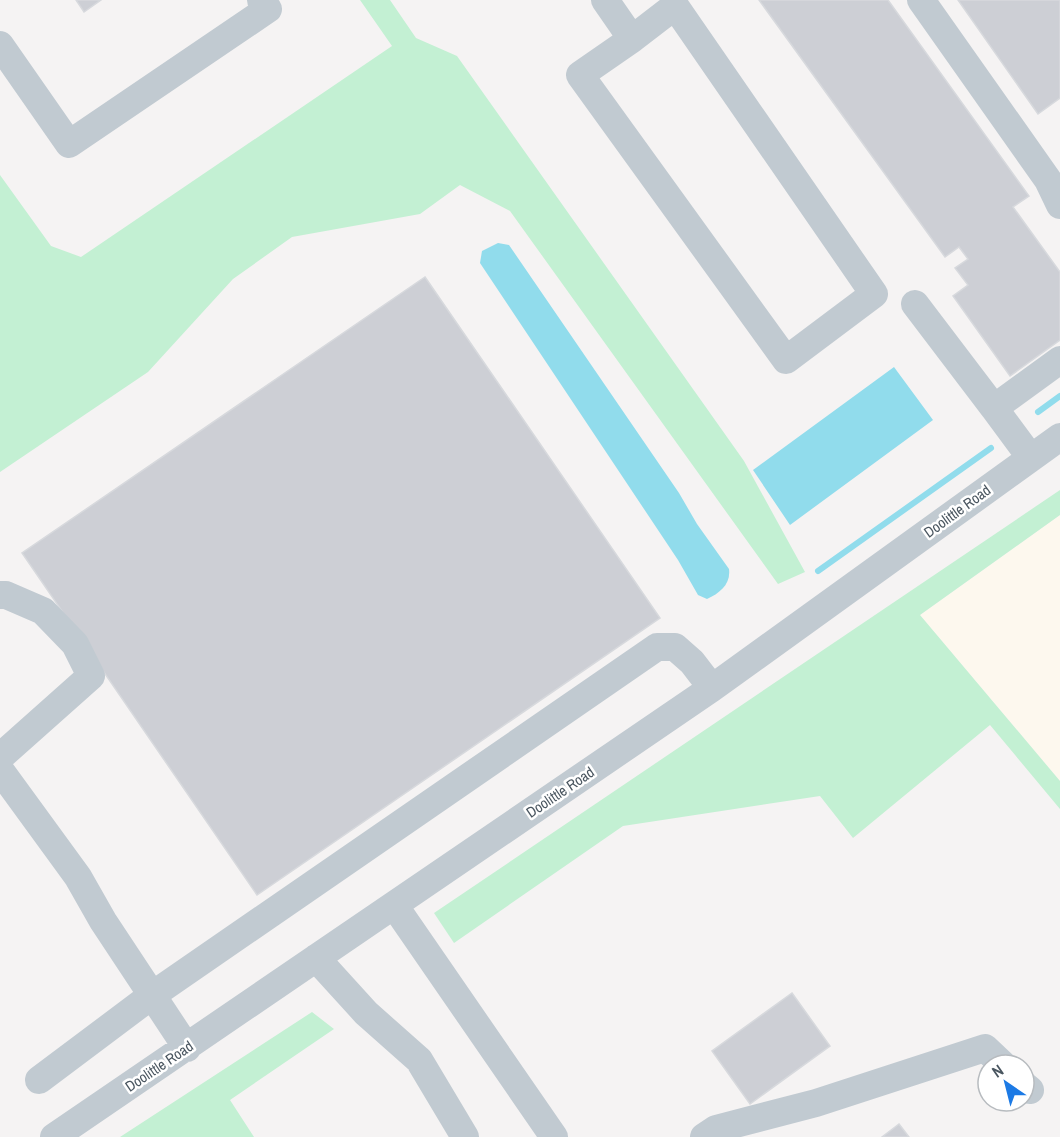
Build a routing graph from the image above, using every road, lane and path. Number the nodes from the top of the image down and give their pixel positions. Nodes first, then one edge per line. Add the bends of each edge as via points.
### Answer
1 (261, 0) edge
2 (605, 0) edge
3 (921, 0) edge
4 (632, 39) junction
5 (0, 45) edge
6 (1060, 205) edge
7 (915, 304) dead end
8 (1060, 360) edge
9 (994, 408) junction
10 (1060, 437) edge
11 (1031, 458) junction
12 (0, 595) edge
13 (712, 688) junction
14 (0, 757) edge
15 (0, 770) edge
16 (394, 905) junction
17 (316, 958) junction
18 (151, 996) junction
19 (187, 1048) junction
20 (990, 1053) edge
21 (39, 1080) dead end
22 (54, 1137) edge
23 (465, 1137) edge
24 (554, 1137) edge
25 (704, 1137) edge

1 - 5 street via 268,9 69,144
2 - 4 street
3 - 6 street via 1048,180
4 - 4 street via 580,75 786,360 874,294 675,6
7 - 9 street
8 - 9 street
9 - 11 street
10 - 11 street, Doolittle Road
11 - 13 street, Doolittle Road
12 - 14 street via 43,611 75,644 91,676
13 - 16 street, Doolittle Road
13 - 18 street via 675,646 657,647
15 - 18 street via 78,877
16 - 17 street, Doolittle Road
16 - 24 street
17 - 19 street, Doolittle Road
17 - 23 street via 366,1013 419,1060
18 - 19 street
18 - 21 street
19 - 22 street, Doolittle Road
20 - 25 street via 985,1048 816,1104 716,1129

